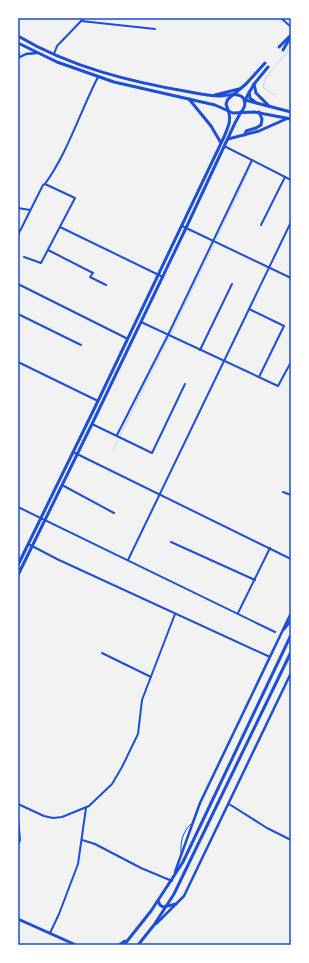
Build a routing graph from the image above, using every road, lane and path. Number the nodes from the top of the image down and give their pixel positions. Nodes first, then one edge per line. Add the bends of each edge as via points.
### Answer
1 (84, 18) edge
2 (281, 18) edge
3 (81, 21) junction
4 (291, 27) edge
5 (155, 30) dead end
6 (18, 36) edge
7 (291, 36) edge
8 (18, 43) edge
9 (279, 47) dead end
10 (18, 50) edge
11 (282, 50) dead end
12 (37, 53) junction
13 (54, 54) junction
14 (18, 58) edge
15 (74, 62) junction
16 (265, 64) dead end
17 (268, 66) dead end
18 (72, 68) junction
19 (98, 77) junction
20 (254, 84) junction
21 (242, 87) junction
22 (250, 91) junction
23 (207, 95) junction
24 (232, 95) junction
25 (189, 99) junction
26 (245, 100) junction
27 (258, 104) junction
28 (270, 107) junction
29 (228, 110) junction
30 (241, 112) junction
31 (258, 112) junction
32 (291, 112) edge
33 (289, 119) edge
34 (245, 135) junction
35 (228, 139) junction
36 (221, 142) junction
37 (224, 146) junction
38 (252, 160) junction
39 (285, 176) junction
40 (291, 180) edge
41 (45, 184) junction
42 (18, 208) edge
43 (30, 210) junction
44 (291, 222) edge
45 (260, 225) dead end
46 (182, 226) junction
47 (60, 227) junction
48 (186, 228) junction
49 (18, 235) edge
50 (214, 240) junction
51 (48, 250) junction
52 (24, 257) dead end
53 (269, 267) junction
54 (158, 275) junction
55 (163, 277) junction
56 (291, 278) edge
57 (18, 284) edge
58 (232, 284) dead end
59 (106, 285) dead end
60 (248, 309) junction
61 (18, 314) edge
62 (141, 322) junction
63 (168, 335) junction
64 (128, 339) junction
65 (132, 340) junction
66 (81, 345) dead end
67 (200, 350) junction
68 (224, 361) junction
69 (18, 362) edge
70 (291, 362) edge
71 (259, 377) junction
72 (185, 384) dead end
73 (98, 401) junction
74 (102, 403) junction
75 (92, 424) junction
76 (117, 435) junction
77 (73, 452) junction
78 (78, 454) junction
79 (62, 485) junction
80 (283, 492) dead end
81 (160, 495) junction
82 (291, 495) edge
83 (18, 507) edge
84 (114, 513) dead end
85 (41, 518) junction
86 (45, 520) junction
87 (171, 542) dead end
88 (28, 544) junction
89 (32, 546) junction
90 (270, 548) junction
91 (291, 559) edge
92 (128, 560) junction
93 (18, 565) edge
94 (18, 574) edge
95 (255, 580) junction
96 (238, 613) junction
97 (291, 613) edge
98 (175, 614) junction
99 (291, 620) edge
100 (284, 629) junction
101 (275, 632) dead end
102 (291, 635) edge
103 (291, 652) edge
104 (102, 653) dead end
105 (270, 658) junction
106 (291, 673) edge
107 (151, 676) junction
108 (18, 804) edge
109 (229, 804) junction
110 (86, 808) junction
111 (18, 817) edge
112 (193, 822) junction
113 (82, 840) junction
114 (291, 840) edge
115 (18, 845) edge
116 (181, 857) junction
117 (172, 881) junction
118 (158, 901) junction
119 (176, 904) junction
120 (167, 906) junction
121 (18, 919) edge
122 (154, 925) junction
123 (50, 933) junction
124 (146, 936) junction
125 (130, 938) junction
126 (76, 945) edge
127 (119, 945) edge
128 (124, 945) edge
129 (138, 945) edge
130 (141, 945) edge

1 - 3 street
2 - 4 street
3 - 5 street
3 - 13 street via 57,46
6 - 13 main road
7 - 9 main road
7 - 11 main road
8 - 12 main road
10 - 14 street
12 - 14 street via 29,53
12 - 18 main road
13 - 15 main road
15 - 18 main road
15 - 23 main road via 129,80
16 - 21 main road
17 - 20 main road
18 - 19 main road
19 - 25 main road
19 - 41 street via 57,165
20 - 22 main road
20 - 28 main road via 256,93
21 - 23 main road via 226,93
21 - 24 main road
22 - 26 main road
22 - 27 main road via 250,98
23 - 24 main road
24 - 26 main road via 241,96
24 - 29 main road via 226,101
25 - 29 main road via 215,104
25 - 36 main road
26 - 27 main road
26 - 30 main road
27 - 28 main road
28 - 32 main road
29 - 30 main road via 233,113
29 - 36 main road via 230,121
30 - 31 main road
30 - 35 main road
31 - 33 main road
31 - 34 main road via 262,119 261,125 246,132
33 - 34 main road
34 - 35 main road
35 - 37 main road
36 - 46 main road
37 - 38 street
37 - 48 main road
38 - 39 street
38 - 50 street
39 - 40 street
39 - 45 street
41 - 43 street
41 - 47 street via 75,198
42 - 43 street
43 - 49 street
44 - 53 street
46 - 48 street
46 - 54 main road
47 - 51 street
47 - 54 street
48 - 50 street
48 - 55 main road
50 - 53 street
50 - 63 street
51 - 52 street via 41,264
51 - 59 street via 93,273 90,277
53 - 56 street
53 - 60 street
54 - 55 street
54 - 64 main road
55 - 62 main road
57 - 64 street
58 - 67 street
60 - 68 street
60 - 71 street via 284,326
61 - 66 street
62 - 63 street
62 - 65 main road
63 - 67 street
63 - 76 street
64 - 65 street
64 - 73 main road
65 - 74 main road
67 - 68 street
68 - 71 street
68 - 81 street
69 - 73 street
70 - 71 street via 279,386
72 - 76 street via 152,453
73 - 74 street
73 - 77 main road
74 - 75 main road
75 - 76 street
75 - 78 main road
77 - 78 street
77 - 85 main road
78 - 79 main road
78 - 81 street
79 - 84 street
79 - 86 main road
80 - 82 street
81 - 90 street
81 - 92 street
83 - 85 street
85 - 86 street
85 - 88 main road
86 - 89 main road
86 - 92 street
87 - 95 street
88 - 89 street
88 - 93 main road
89 - 94 main road
89 - 98 street
90 - 91 street
90 - 95 street
92 - 96 street
95 - 96 street
96 - 101 street
97 - 100 street
98 - 105 street
98 - 107 street
99 - 100 main road
100 - 105 street
102 - 117 main road
103 - 120 main road
104 - 107 street
105 - 112 street
106 - 109 street
107 - 110 street via 142,700 138,734 122,767 112,784
108 - 110 street via 53,818 65,817
109 - 114 street
109 - 119 street via 184,896
110 - 113 street
111 - 115 street
112 - 116 street
112 - 116 lane via 182,837
113 - 117 street
113 - 123 street via 75,876
116 - 117 street
117 - 118 main road
118 - 120 main road via 161,906
118 - 125 main road
119 - 120 main road
119 - 122 street
120 - 122 main road
121 - 123 main road
122 - 124 main road
123 - 126 main road
124 - 129 main road
124 - 130 main road
125 - 127 main road
125 - 128 main road

